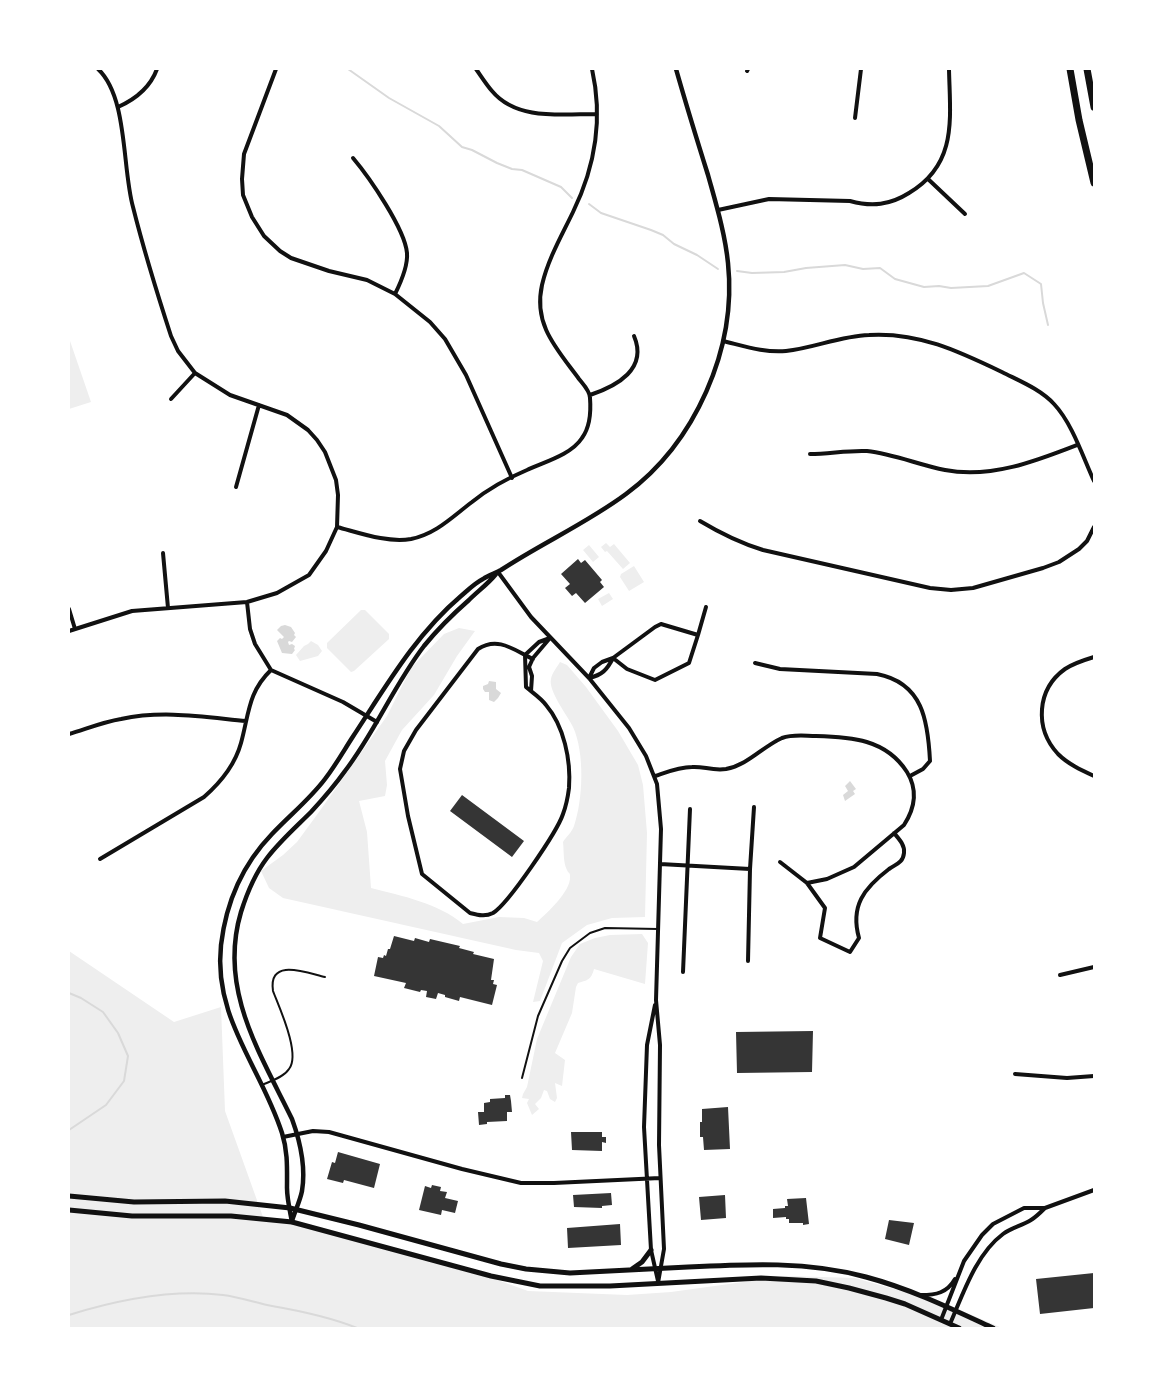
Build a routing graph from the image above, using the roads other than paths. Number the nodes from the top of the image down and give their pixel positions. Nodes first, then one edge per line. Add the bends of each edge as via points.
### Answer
1 (98, 69) edge
2 (157, 69) edge
3 (276, 69) edge
4 (476, 69) edge
5 (592, 69) edge
6 (676, 69) edge
7 (861, 69) edge
8 (949, 69) edge
9 (1070, 69) edge
10 (1088, 69) edge
11 (118, 107) junction
12 (1094, 107) edge
13 (597, 114) junction
14 (855, 118) dead end
15 (354, 158) dead end
16 (928, 179) junction
17 (1094, 184) edge
18 (718, 210) junction
19 (965, 214) dead end
20 (395, 294) junction
21 (634, 336) dead end
22 (723, 341) junction
23 (195, 373) junction
24 (590, 395) junction
25 (171, 399) dead end
26 (259, 405) junction
27 (1077, 445) junction
28 (810, 454) dead end
29 (512, 478) junction
30 (1094, 481) edge
31 (236, 487) dead end
32 (700, 521) dead end
33 (337, 527) junction
34 (1094, 527) edge
35 (163, 553) dead end
36 (498, 572) junction
37 (247, 602) junction
38 (706, 607) dead end
39 (168, 608) junction
40 (69, 609) edge
41 (75, 629) junction
42 (69, 631) edge
43 (698, 635) junction
44 (550, 638) junction
45 (525, 655) junction
46 (1094, 657) edge
47 (613, 658) junction
48 (533, 659) junction
49 (755, 663) dead end
50 (271, 670) junction
51 (589, 678) junction
52 (532, 691) junction
53 (367, 716) junction
54 (246, 721) junction
55 (377, 722) junction
56 (69, 734) edge
57 (655, 776) junction
58 (910, 776) junction
59 (1094, 776) edge
60 (754, 808) dead end
61 (690, 809) dead end
62 (894, 833) junction
63 (100, 859) dead end
64 (780, 862) dead end
65 (660, 864) junction
66 (687, 866) junction
67 (750, 869) junction
68 (807, 883) junction
69 (658, 929) junction
70 (748, 961) dead end
71 (1094, 967) edge
72 (683, 972) dead end
73 (1060, 975) dead end
74 (325, 977) dead end
75 (656, 1000) junction
76 (1015, 1074) dead end
77 (1094, 1076) edge
78 (522, 1078) dead end
79 (273, 1080) junction
80 (262, 1085) junction
81 (297, 1134) junction
82 (283, 1137) junction
83 (660, 1178) junction
84 (646, 1179) junction
85 (1094, 1190) edge
86 (69, 1196) edge
87 (293, 1208) junction
88 (1045, 1208) junction
89 (69, 1210) edge
90 (292, 1222) junction
91 (650, 1250) junction
92 (658, 1269) junction
93 (631, 1270) junction
94 (958, 1275) junction
95 (658, 1283) junction
96 (920, 1295) junction
97 (947, 1307) junction
98 (956, 1310) junction
99 (941, 1320) junction
100 (950, 1324) junction
101 (959, 1328) edge
102 (993, 1328) edge

1 - 11 street via 107,80
2 - 11 street via 142,93
3 - 20 street via 244,154 243,195 252,217 264,236 291,258 367,280
4 - 13 street via 491,91 514,108 534,113
5 - 13 street
6 - 18 street
7 - 14 street
8 - 16 street via 950,132 940,163
9 - 17 highway
10 - 12 highway
11 - 23 street via 130,192 152,275 170,336
13 - 24 street via 596,142 590,169 549,264 541,293 542,320 546,330
15 - 20 street via 396,223 405,243 407,254
16 - 18 street via 902,197 882,204 768,199
16 - 19 street
18 - 22 street via 729,274
20 - 29 street via 430,322 456,356
21 - 24 street via 638,356 634,366 611,388
22 - 27 street via 778,351 868,335 896,335 930,341 965,354 1046,396 1064,417
22 - 36 street via 701,403 681,436 655,468 615,502
23 - 25 street
23 - 26 street via 230,396
24 - 29 street via 590,418 582,438 566,452
26 - 31 street
26 - 33 street via 295,420 308,430 325,452 336,480
27 - 28 street via 1040,459 984,473 944,470 867,452
27 - 30 street
29 - 33 street via 473,501 440,528 420,536 396,540
32 - 34 street via 721,534 763,550 951,590 973,588 1059,562 1087,541
33 - 37 street via 326,551 308,575 277,592
35 - 39 street
36 - 44 street
36 - 53 street via 474,585 434,620
36 - 55 street via 425,646
37 - 39 street
37 - 50 street via 250,629
38 - 43 street
39 - 41 street via 132,611
40 - 41 street
41 - 42 street
43 - 47 street via 661,624
43 - 47 street via 689,663 655,680 627,669
44 - 45 street via 539,642
44 - 48 street
44 - 51 street
45 - 48 street
45 - 52 street via 526,687
45 - 52 street via 503,644 485,645 478,649 416,730 404,751 400,769 422,874 470,913 487,915 505,901 551,837 563,814 569,787 564,740 557,720
46 - 59 street via 1075,663 1057,675 1045,693 1041,714 1046,735 1057,753
47 - 51 street via 594,668
47 - 51 street via 600,676
48 - 52 street via 529,667
49 - 58 street via 780,669 877,674 906,686 920,703 929,740 930,761
50 - 53 street
50 - 54 street via 250,700
51 - 57 street via 638,741
53 - 55 street
53 - 80 street via 320,786 255,855 240,879 226,915 220,959 224,996 231,1023
54 - 56 street via 194,714 157,714 123,718
54 - 63 street via 234,760 212,790
55 - 79 street via 356,758 258,871 245,897 234,949 237,992 248,1026
57 - 58 street via 694,766 715,770 736,766 782,738 792,736 866,741 891,754
57 - 65 street via 661,818
58 - 62 street via 913,806 904,825
60 - 67 street
61 - 66 street
62 - 68 street via 854,867 827,879
62 - 68 street via 903,844 904,854 899,864 861,898 857,908 859,938 850,952 820,938 825,908
64 - 68 street
65 - 66 street
65 - 69 street
66 - 67 street
66 - 72 street
67 - 70 street
69 - 75 street
69 - 78 lane via 605,928 590,933 570,948 538,1016
71 - 73 street
74 - 79 lane via 290,969 281,970 275,977 273,990 290,1038 293,1058 289,1070
75 - 83 street via 660,1045
75 - 84 street via 645,1092
76 - 77 street via 1067,1078
79 - 80 lane
79 - 81 street
80 - 82 street
81 - 82 street
81 - 84 street via 329,1132 521,1183
81 - 87 street via 302,1190
82 - 87 street via 288,1161 287,1189
83 - 84 street
83 - 92 street via 664,1250
84 - 91 street
85 - 88 street
86 - 87 main road via 134,1202 225,1201
87 - 90 street
87 - 93 main road via 526,1269 570,1273
88 - 94 street via 1024,1208 993,1224 974,1246
88 - 98 street via 1032,1220 1010,1229 989,1248
89 - 90 main road via 132,1216 243,1216
90 - 95 main road via 522,1284 557,1287
91 - 92 street
91 - 93 main road
92 - 93 main road
92 - 95 street
92 - 96 main road via 746,1264 799,1265 866,1277
94 - 96 street via 943,1292
94 - 97 street
95 - 99 main road via 761,1278 816,1281 886,1298
96 - 97 main road
97 - 98 main road
97 - 99 street
98 - 100 street
98 - 102 main road
99 - 100 main road
100 - 101 main road

